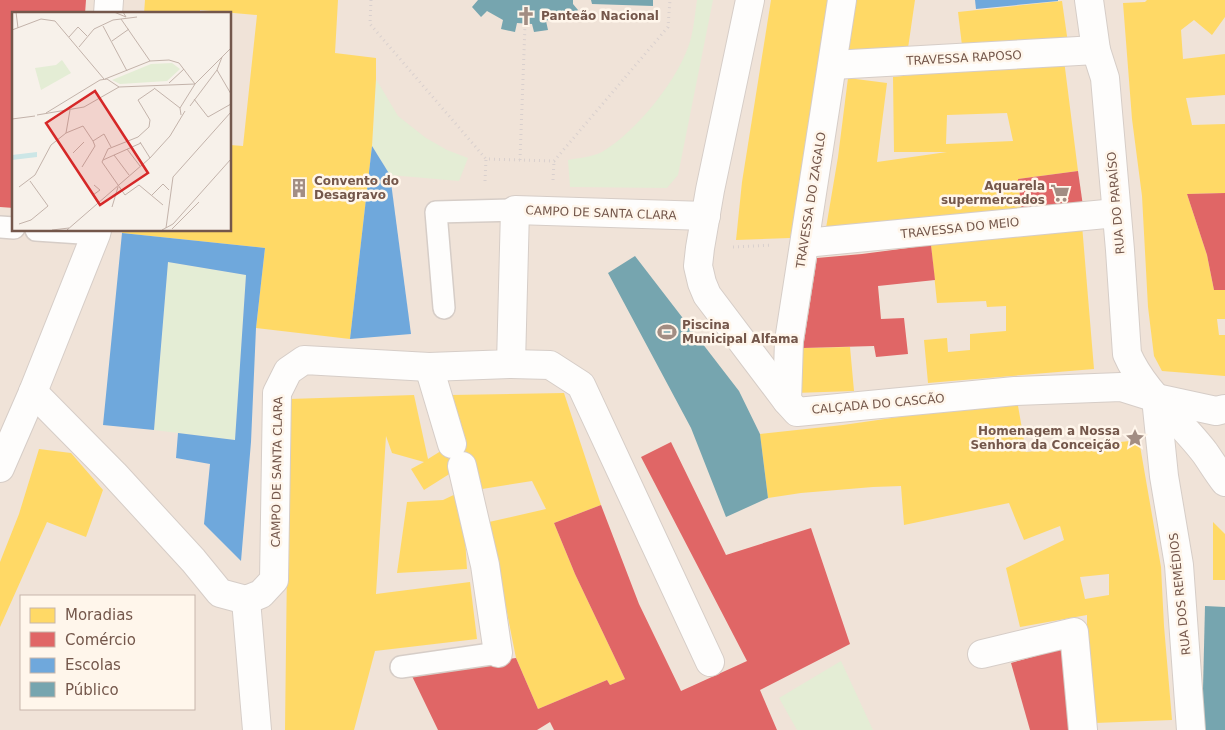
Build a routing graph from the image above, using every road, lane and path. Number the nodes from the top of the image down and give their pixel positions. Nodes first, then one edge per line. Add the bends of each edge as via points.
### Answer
1 (371, 0) edge
2 (670, 0) edge
3 (750, 0) edge
4 (842, 0) edge
5 (1090, 0) edge
6 (525, 24) dead end
7 (1096, 50) junction
8 (833, 65) junction
9 (486, 159) junction
10 (520, 160) junction
11 (485, 187) dead end
12 (515, 210) junction
13 (1116, 213) junction
14 (706, 216) junction
15 (66, 231) edge
16 (96, 232) edge
17 (805, 243) junction
18 (700, 248) junction
19 (444, 308) dead end
20 (511, 364) junction
21 (429, 367) junction
22 (33, 392) junction
23 (1156, 398) junction
24 (786, 401) junction
25 (1225, 410) edge
26 (0, 468) edge
27 (1225, 482) edge
28 (246, 600) junction
29 (498, 653) joint
30 (982, 654) dead end
31 (710, 662) dead end
32 (401, 666) dead end
33 (257, 730) edge
34 (1083, 730) edge
35 (1191, 730) edge

1 - 9 path via 370,24
2 - 10 path via 668,27 554,161
3 - 14 street
4 - 8 street, TRAVESSA DO ZAGALO
5 - 7 street, RUA DO PARAÍSO
6 - 10 path
7 - 8 street, TRAVESSA RAPOSO
7 - 13 street, RUA DO PARAÍSO via 1105,78
8 - 17 street, TRAVESSA DO ZAGALO
9 - 10 path
9 - 11 path
12 - 14 street, CAMPO DE SANTA CLARA
12 - 19 lane via 436,212
12 - 20 street, CAMPO DE SANTA CLARA
13 - 17 street, TRAVESSA DO MEIO
13 - 23 street, RUA DO PARAÍSO via 1127,354
14 - 18 street, CALÇADA DO CASCÃO
15 - 16 lane
16 - 22 street
17 - 18 path
17 - 24 street, TRAVESSA DO ZAGALO via 789,341
18 - 24 street, CALÇADA DO CASCÃO via 698,266 707,295
20 - 21 street, CAMPO DE SANTA CLARA
20 - 31 street via 550,365 581,385
21 - 28 street, CAMPO DE SANTA CLARA via 304,360 288,371 277,393 274,580 261,594
21 - 29 street via 457,455 485,565
22 - 26 street
22 - 28 street via 114,474 220,593
23 - 24 street, CALÇADA DO CASCÃO via 1121,387 1015,391 798,412
23 - 25 street, CALÇADA DO CASCÃO via 1216,411
23 - 27 street, RUA DO PARAÍSO
23 - 35 street, RUA DOS REMÉDIOS via 1164,476 1179,565
28 - 33 street
29 - 32 lane
30 - 34 street via 1074,632

